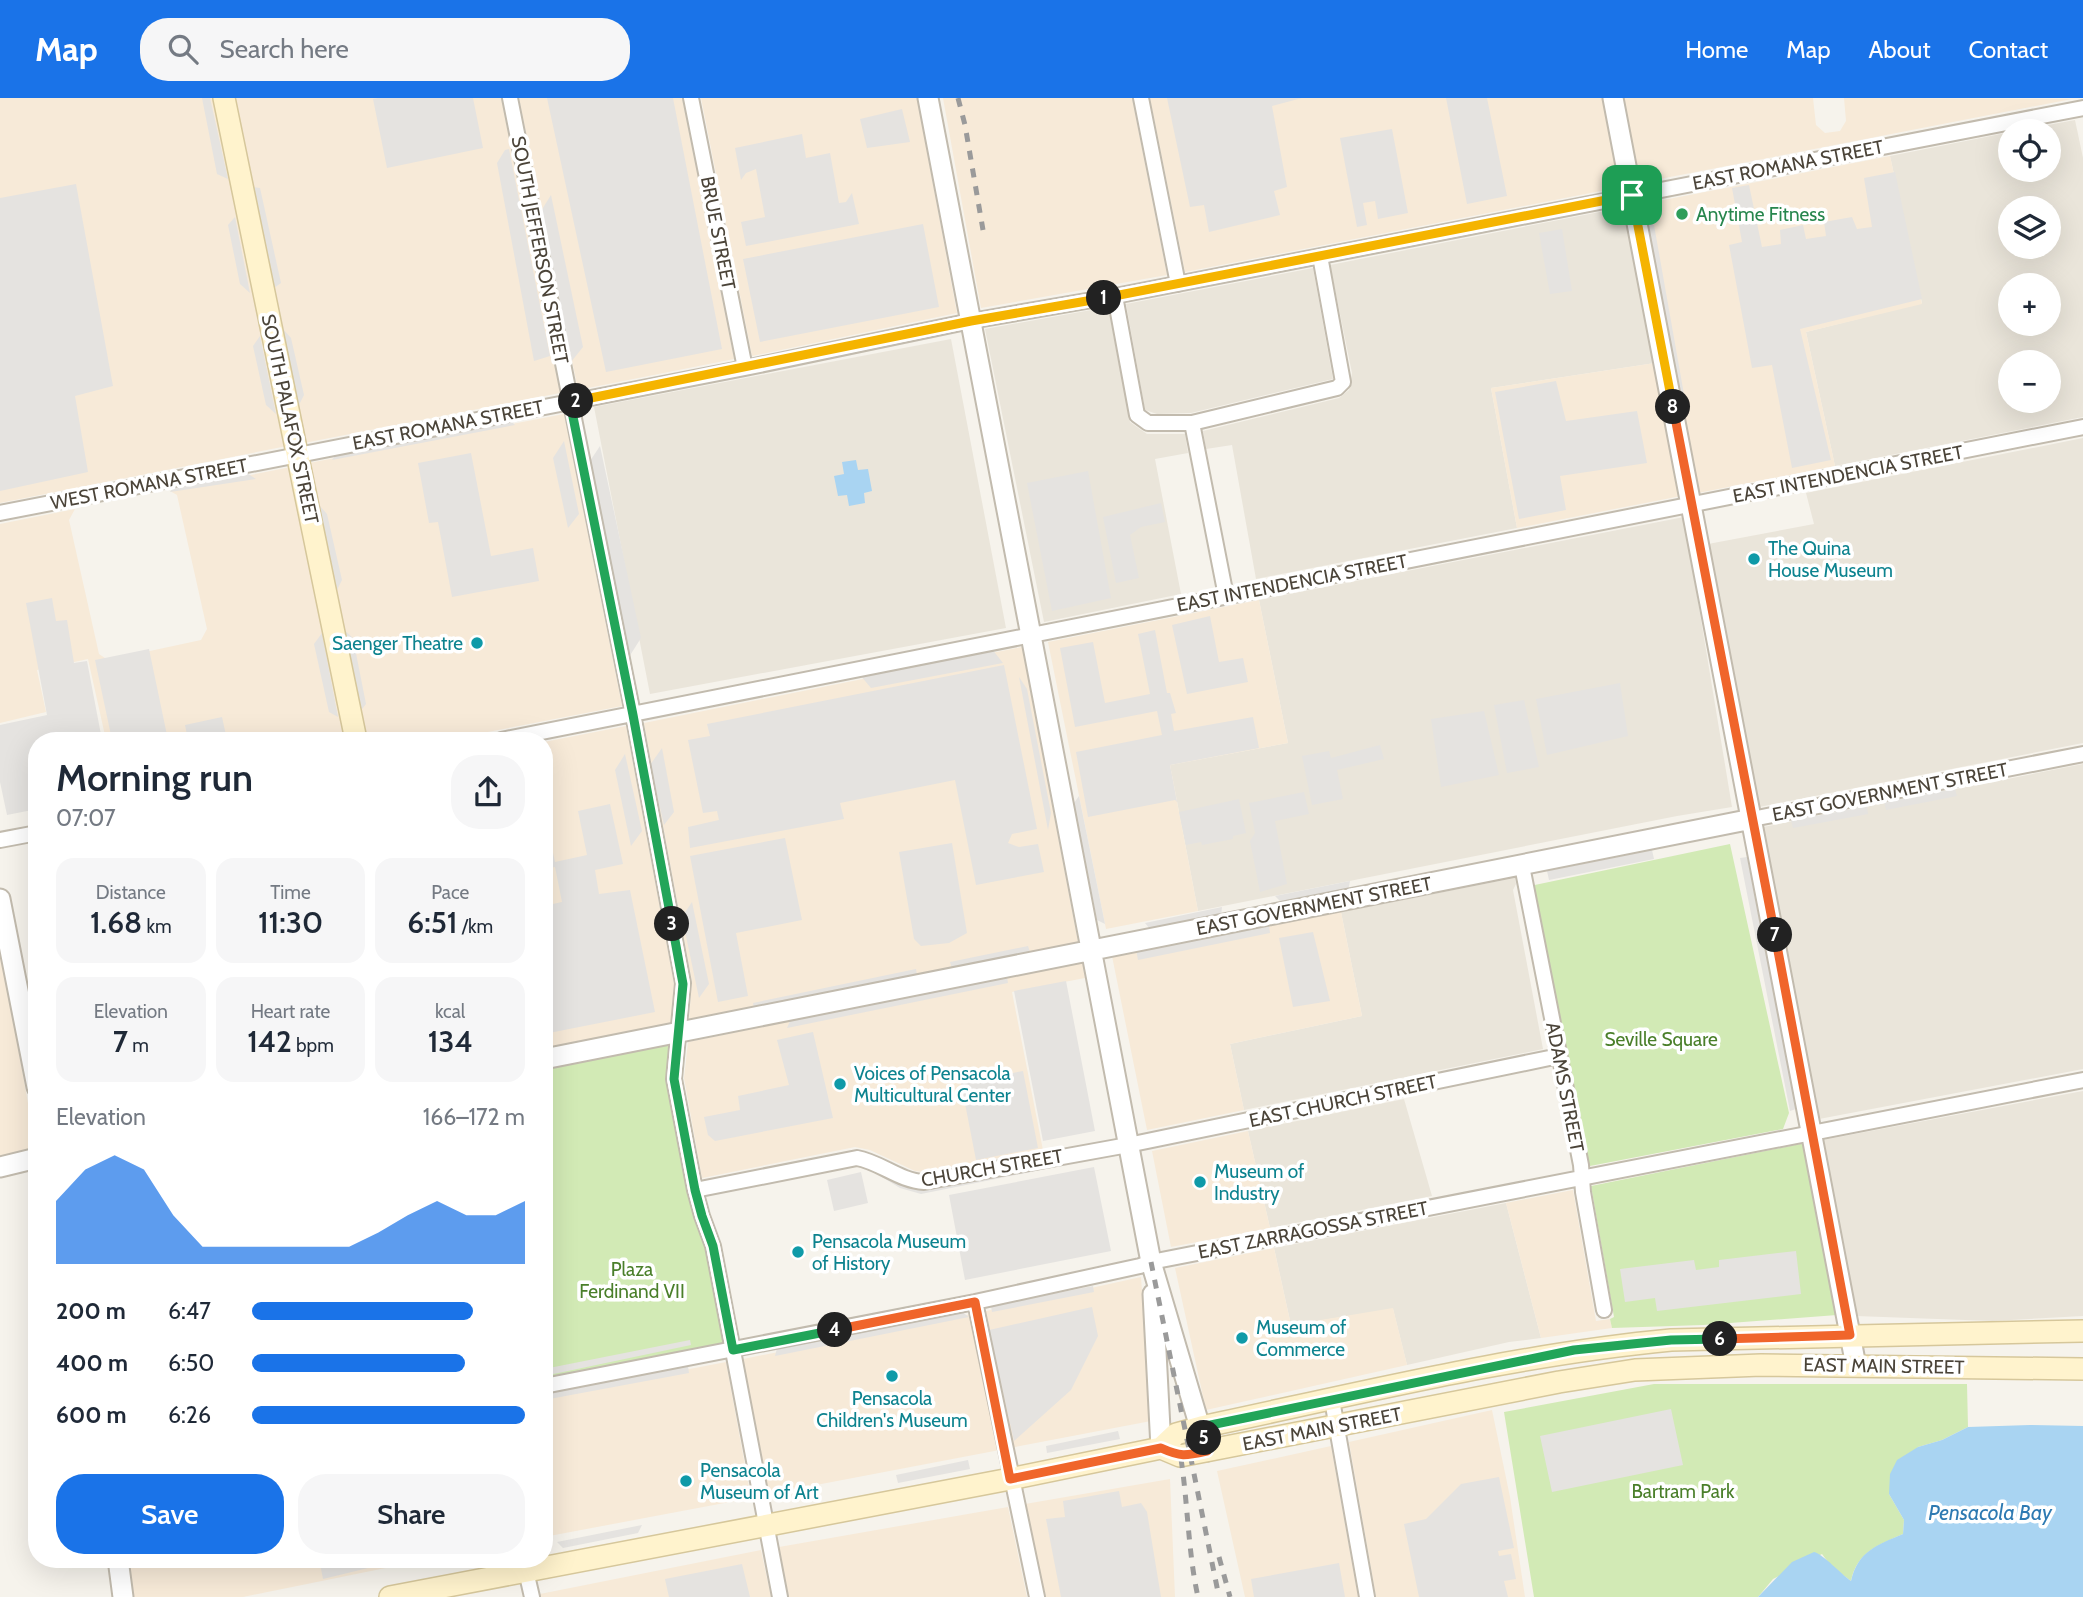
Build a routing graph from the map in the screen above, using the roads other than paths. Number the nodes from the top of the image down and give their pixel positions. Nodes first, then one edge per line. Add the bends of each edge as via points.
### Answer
1 (224, 98) edge
2 (510, 98) edge
3 (691, 98) edge
4 (928, 98) edge
5 (1141, 98) edge
6 (1613, 98) edge
7 (2081, 98) edge
8 (2083, 109) edge
9 (1632, 195) junction
10 (1320, 256) junction
11 (1178, 284) junction
12 (1115, 296) junction
13 (971, 321) junction
14 (745, 368) junction
15 (570, 402) junction
16 (1192, 423) junction
17 (2083, 427) edge
18 (298, 455) junction
19 (1691, 505) junction
20 (0, 513) edge
21 (1226, 596) junction
22 (1031, 635) junction
23 (633, 715) junction
24 (354, 732) edge
25 (543, 732) edge
26 (2083, 754) edge
27 (1752, 818) junction
28 (28, 835) edge
29 (0, 840) edge
30 (1522, 866) junction
31 (0, 900) edge
32 (1091, 950) junction
33 (679, 1032) junction
34 (28, 1042) edge
35 (1559, 1056) junction
36 (553, 1057) edge
37 (2083, 1080) edge
38 (1812, 1131) junction
39 (1128, 1145) junction
40 (28, 1160) edge
41 (0, 1167) edge
42 (1582, 1178) junction
43 (695, 1190) junction
44 (1151, 1262) junction
45 (975, 1302) junction
46 (1604, 1310) dead end
47 (2083, 1331) edge
48 (1850, 1335) junction
49 (733, 1350) junction
50 (1856, 1366) junction
51 (2083, 1369) edge
52 (553, 1384) edge
53 (1332, 1400) junction
54 (1201, 1427) junction
55 (1337, 1427) junction
56 (1161, 1448) junction
57 (1207, 1451) junction
58 (1010, 1479) junction
59 (766, 1525) junction
60 (553, 1560) edge
61 (119, 1568) edge
62 (512, 1568) edge
63 (526, 1568) edge
64 (123, 1597) edge
65 (390, 1597) edge
66 (531, 1597) edge
67 (780, 1597) edge
68 (1037, 1597) edge
69 (1367, 1597) edge

1 - 18 main road, SOUTH PALAFOX STREET
2 - 15 street, SOUTH JEFFERSON STREET
3 - 14 street, BRUE STREET
4 - 13 street
5 - 11 street
6 - 9 street
7 - 8 street
8 - 9 street, EAST ROMANA STREET
9 - 10 street, EAST ROMANA STREET
9 - 19 street
10 - 11 street, EAST ROMANA STREET
10 - 16 street via 1343,382 1337,388
11 - 12 street, EAST ROMANA STREET
12 - 13 street, EAST ROMANA STREET
12 - 16 street via 1137,415 1148,424
13 - 14 street, EAST ROMANA STREET
13 - 22 street
14 - 15 street, EAST ROMANA STREET
15 - 18 street, EAST ROMANA STREET
15 - 23 street, SOUTH JEFFERSON STREET
16 - 21 street
17 - 19 street, EAST INTENDENCIA STREET
18 - 20 street, WEST ROMANA STREET
18 - 24 main road, SOUTH PALAFOX STREET
19 - 21 street, EAST INTENDENCIA STREET
19 - 27 street
21 - 22 street, EAST INTENDENCIA STREET
22 - 23 street, EAST INTENDENCIA STREET
22 - 32 street
23 - 25 street, EAST INTENDENCIA STREET
23 - 33 street, SOUTH JEFFERSON STREET via 683,984
26 - 27 street, EAST GOVERNMENT STREET
27 - 30 street, EAST GOVERNMENT STREET
27 - 38 street
28 - 29 street
30 - 32 street, EAST GOVERNMENT STREET
30 - 35 street, ADAMS STREET
31 - 34 street
32 - 33 street, EAST GOVERNMENT STREET
32 - 39 street
33 - 36 street, EAST GOVERNMENT STREET
33 - 43 street, SOUTH JEFFERSON STREET via 674,1079
35 - 39 street, EAST CHURCH STREET
35 - 42 street, ADAMS STREET
37 - 38 street, EAST ZARRAGOSSA STREET
38 - 42 street, EAST ZARRAGOSSA STREET
38 - 48 street
39 - 43 street, CHURCH STREET via 924,1182 913,1182 857,1158
39 - 44 street
40 - 41 street
42 - 44 street, EAST ZARRAGOSSA STREET
42 - 46 street, ADAMS STREET
43 - 49 street, SOUTH JEFFERSON STREET via 713,1246
44 - 45 street, EAST ZARRAGOSSA STREET
44 - 54 street
44 - 56 street
45 - 49 street, EAST ZARRAGOSSA STREET
45 - 58 street
47 - 48 main road, EAST MAIN STREET
48 - 50 street
48 - 53 main road, EAST MAIN STREET via 1612,1345
49 - 52 street, EAST ZARRAGOSSA STREET
49 - 59 street, SOUTH JEFFERSON STREET
50 - 51 main road, EAST MAIN STREET
50 - 55 main road, EAST MAIN STREET via 1635,1370
53 - 54 main road, EAST MAIN STREET
53 - 55 street
54 - 56 main road, EAST MAIN STREET via 1176,1434
54 - 57 street
55 - 57 main road, EAST MAIN STREET
55 - 69 street
56 - 57 main road, EAST MAIN STREET via 1180,1456
56 - 58 main road
58 - 59 main road
58 - 68 street
59 - 60 main road
59 - 67 street, SOUTH JEFFERSON STREET
61 - 64 street
62 - 65 main road
63 - 66 street

